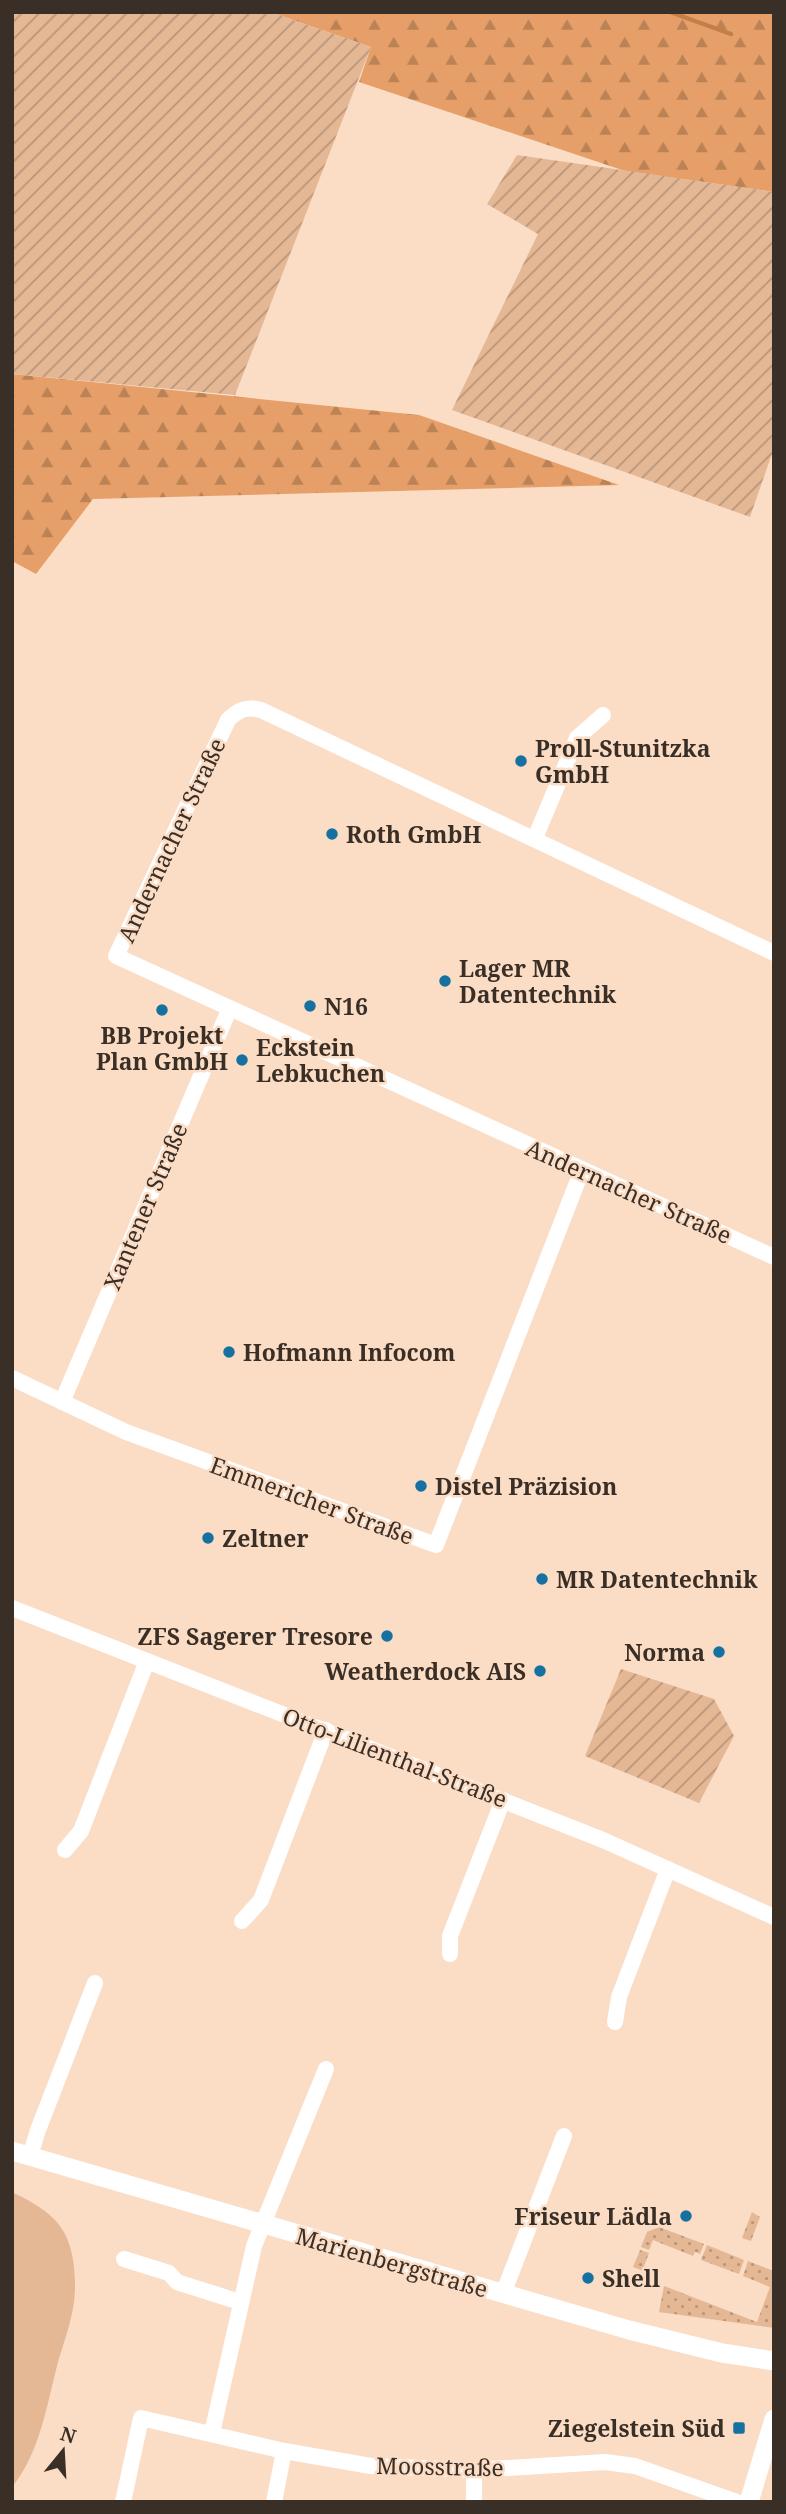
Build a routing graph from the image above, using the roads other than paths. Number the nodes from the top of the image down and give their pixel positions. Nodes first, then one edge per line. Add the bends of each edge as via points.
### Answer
1 (603, 715) dead end
2 (535, 838) junction
3 (774, 953) edge
4 (229, 1010) junction
5 (582, 1170) junction
6 (774, 1257) edge
7 (12, 1378) edge
8 (61, 1402) junction
9 (12, 1608) edge
10 (147, 1661) junction
11 (326, 1730) junction
12 (503, 1800) junction
13 (65, 1850) dead end
14 (668, 1869) junction
15 (774, 1917) edge
16 (242, 1921) dead end
17 (450, 1954) dead end
18 (95, 1983) dead end
19 (615, 2022) dead end
20 (326, 2069) dead end
21 (564, 2136) dead end
22 (21, 2154) edge
23 (263, 2224) junction
24 (124, 2259) dead end
25 (503, 2294) junction
26 (240, 2302) junction
27 (774, 2361) edge
28 (774, 2419) edge
29 (212, 2433) junction
30 (284, 2451) junction
31 (474, 2470) junction
32 (123, 2502) edge
33 (274, 2502) edge
34 (474, 2502) edge
35 (737, 2502) edge
36 (749, 2502) edge

1 - 2 street via 577,737
2 - 3 street, Andernacher Straße
2 - 4 street, Andernacher Straße via 261,710 242,709 228,720 116,956
4 - 5 street, Andernacher Straße
4 - 8 street, Xantener Straße
5 - 6 street, Andernacher Straße
5 - 8 street, Emmericher Straße via 436,1545 126,1432
7 - 8 street, Emmericher Straße
9 - 10 street, Otto-Lilienthal-Straße
10 - 11 street, Otto-Lilienthal-Straße
10 - 13 street via 81,1831
11 - 12 street, Otto-Lilienthal-Straße
11 - 16 street via 261,1900
12 - 14 street, Otto-Lilienthal-Straße
12 - 17 street via 450,1936
14 - 15 street, Otto-Lilienthal-Straße
14 - 19 street via 619,1997
18 - 22 street via 38,2130
20 - 23 street
21 - 25 street
22 - 23 main road, Marienbergstraße
23 - 25 main road, Marienbergstraße
23 - 26 street
24 - 26 street
25 - 27 main road, Marienbergstraße via 682,2344
26 - 29 street
28 - 36 main road
29 - 30 street, Moosstraße
29 - 32 street, Moosstraße via 141,2418
30 - 31 street, Moosstraße via 371,2466
30 - 33 street
31 - 34 street
31 - 35 street, Moosstraße via 605,2462 635,2466

